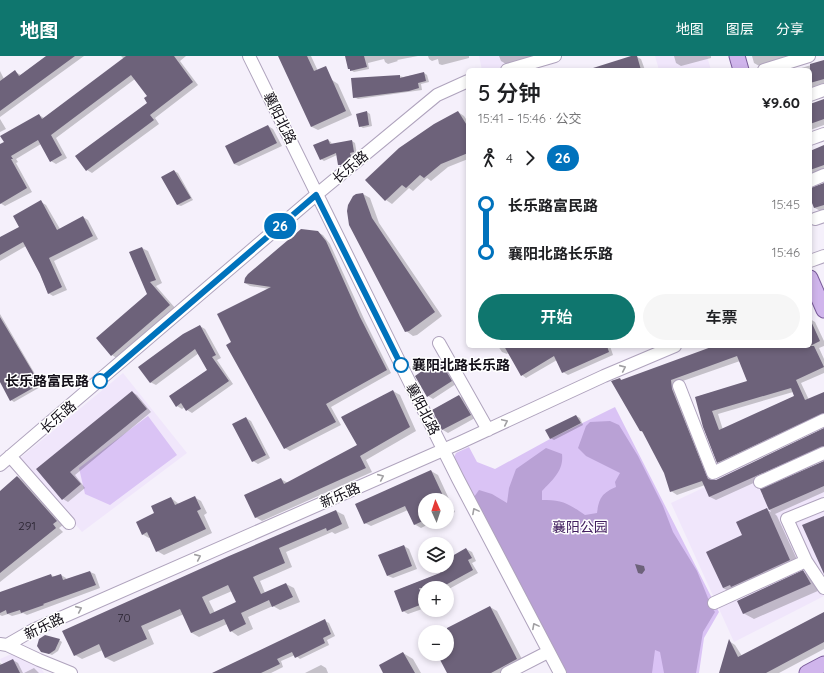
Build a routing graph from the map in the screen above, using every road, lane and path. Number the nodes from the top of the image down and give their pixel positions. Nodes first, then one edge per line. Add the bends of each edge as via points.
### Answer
1 (250, 56) edge
2 (555, 56) edge
3 (737, 56) edge
4 (809, 56) edge
5 (514, 68) edge
6 (740, 68) edge
7 (770, 68) edge
8 (466, 82) edge
9 (824, 90) edge
10 (812, 94) edge
11 (824, 134) edge
12 (812, 138) edge
13 (824, 175) edge
14 (812, 180) edge
15 (316, 195) junction
16 (824, 256) edge
17 (812, 260) edge
18 (813, 294) edge
19 (824, 310) edge
20 (439, 343) dead end
21 (670, 348) edge
22 (679, 386) dead end
23 (824, 420) edge
24 (488, 430) junction
25 (444, 449) junction
26 (824, 453) edge
27 (10, 456) junction
28 (0, 465) edge
29 (760, 482) dead end
30 (824, 504) edge
31 (69, 523) dead end
32 (806, 561) junction
33 (824, 588) edge
34 (714, 603) dead end
35 (3, 645) edge
36 (548, 652) junction
37 (824, 664) edge
38 (557, 672) edge
39 (71, 673) edge
40 (507, 673) edge
41 (807, 673) edge

1 - 15 street, 襄阳北路
2 - 5 street
3 - 6 main road
4 - 7 street
8 - 15 street, 长乐路 via 437,95
9 - 10 street
11 - 12 street
13 - 14 street
15 - 25 street, 襄阳北路
15 - 27 street, 长乐路
16 - 17 street
18 - 19 main road
20 - 24 street
24 -> 21 street, 新乐路
22 - 23 street via 713,473
24 - 25 street, 新乐路
35 -> 25 street, 新乐路
36 -> 25 street, 襄阳北路
26 - 29 street
27 - 28 street, 长乐路
27 - 31 street
30 - 32 street via 787,519
32 - 33 street
32 - 34 street
35 - 39 street
36 - 38 street, 襄阳北路
36 - 40 street
37 - 41 main road

